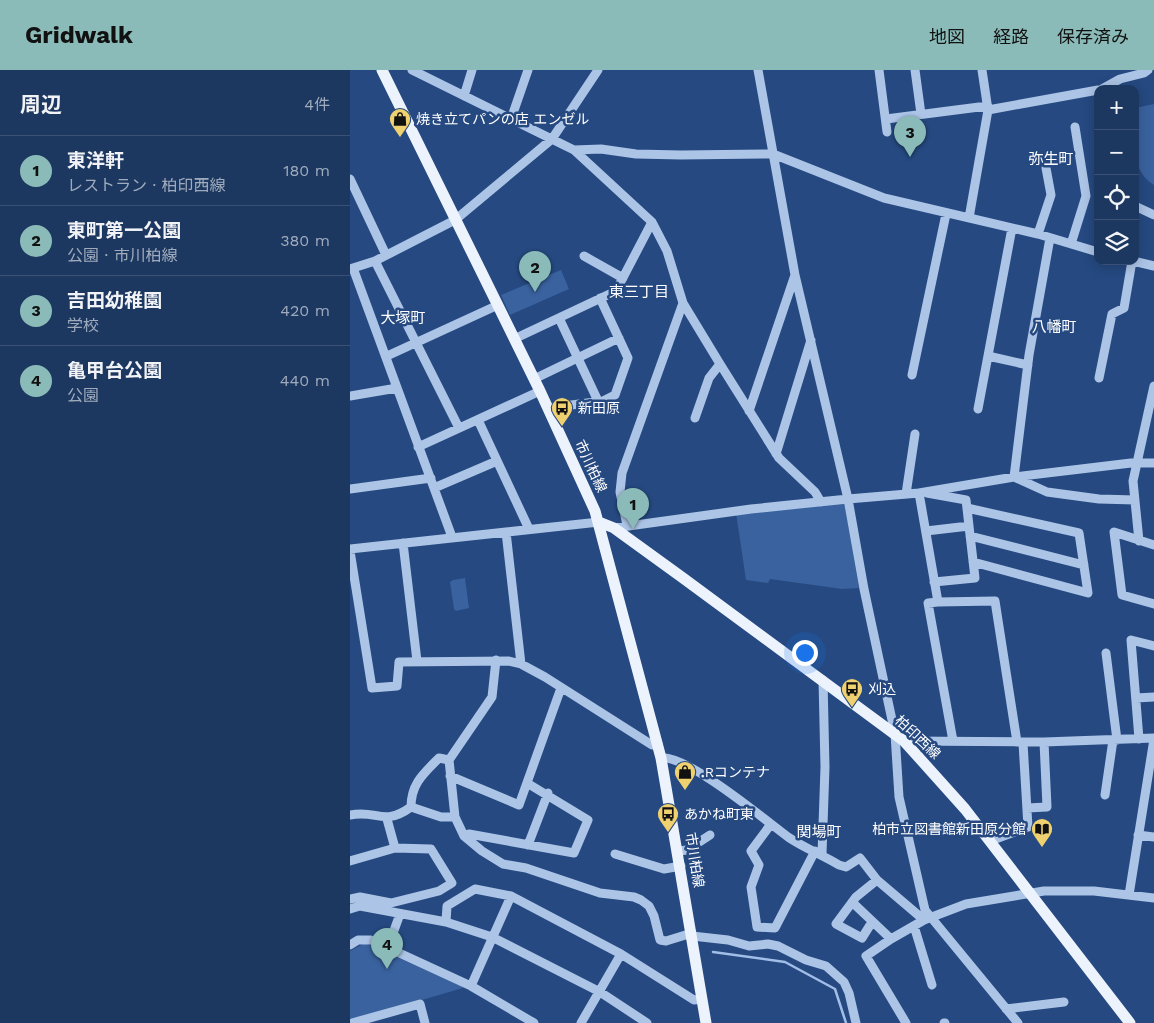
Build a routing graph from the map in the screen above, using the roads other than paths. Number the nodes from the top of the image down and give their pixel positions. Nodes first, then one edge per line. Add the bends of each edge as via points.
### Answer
1 (382, 70) edge
2 (472, 70) edge
3 (528, 70) edge
4 (598, 70) edge
5 (758, 70) edge
6 (878, 70) edge
7 (915, 70) edge
8 (982, 70) edge
9 (1148, 70) edge
10 (415, 71) edge
11 (1109, 85) edge
12 (1094, 91) edge
13 (464, 96) junction
14 (987, 108) junction
15 (922, 114) junction
16 (511, 119) junction
17 (886, 119) junction
18 (1075, 127) dead end
19 (888, 132) dead end
20 (552, 140) junction
21 (574, 150) junction
22 (773, 154) junction
23 (1046, 168) dead end
24 (350, 179) edge
25 (1139, 208) edge
26 (946, 214) junction
27 (1154, 215) edge
28 (969, 218) junction
29 (456, 220) junction
30 (652, 222) junction
31 (1012, 228) junction
32 (1038, 234) junction
33 (1050, 238) junction
34 (1071, 244) junction
35 (1094, 251) edge
36 (386, 255) junction
37 (584, 256) dead end
38 (375, 261) junction
39 (1139, 262) edge
40 (1132, 265) edge
41 (1154, 266) edge
42 (352, 269) edge
43 (795, 275) junction
44 (623, 278) junction
45 (600, 298) junction
46 (684, 303) junction
47 (498, 305) junction
48 (559, 318) junction
49 (619, 338) junction
50 (514, 339) junction
51 (811, 340) junction
52 (416, 344) junction
53 (386, 356) junction
54 (988, 356) junction
55 (578, 358) junction
56 (720, 364) junction
57 (1028, 365) junction
58 (912, 375) dead end
59 (1099, 378) dead end
60 (534, 379) junction
61 (1154, 386) edge
62 (397, 388) junction
63 (540, 391) junction
64 (350, 396) edge
65 (598, 401) junction
66 (548, 408) junction
67 (978, 409) dead end
68 (749, 411) junction
69 (695, 418) dead end
70 (478, 420) junction
71 (459, 428) junction
72 (915, 434) dead end
73 (418, 447) junction
74 (776, 454) junction
75 (497, 461) junction
76 (1136, 463) junction
77 (1154, 463) edge
78 (1014, 477) junction
79 (431, 478) junction
80 (434, 488) junction
81 (350, 489) edge
82 (922, 493) junction
83 (906, 494) junction
84 (848, 499) junction
85 (1135, 500) junction
86 (822, 502) junction
87 (967, 508) junction
88 (599, 522) junction
89 (627, 525) junction
90 (969, 526) junction
91 (614, 528) junction
92 (529, 529) junction
93 (926, 531) junction
94 (506, 532) junction
95 (970, 536) junction
96 (452, 538) junction
97 (1139, 541) junction
98 (402, 543) junction
99 (1154, 546) edge
100 (350, 550) edge
101 (973, 562) junction
102 (1084, 565) junction
103 (934, 582) junction
104 (938, 602) junction
105 (1154, 604) edge
106 (1154, 646) edge
107 (1106, 653) dead end
108 (496, 660) junction
109 (417, 661) junction
110 (521, 664) junction
111 (823, 680) junction
112 (561, 688) junction
113 (1136, 698) junction
114 (1154, 698) edge
115 (900, 738) junction
116 (1139, 739) junction
117 (1154, 739) edge
118 (1115, 740) junction
119 (953, 741) junction
120 (1020, 742) junction
121 (1044, 742) junction
122 (658, 744) junction
123 (661, 758) junction
124 (449, 760) junction
125 (450, 776) junction
126 (528, 782) junction
127 (548, 793) junction
128 (1106, 795) dead end
129 (410, 808) junction
130 (1027, 808) junction
131 (350, 815) edge
132 (455, 817) junction
133 (387, 819) junction
134 (771, 824) junction
135 (710, 835) dead end
136 (1138, 835) junction
137 (464, 836) junction
138 (1154, 837) edge
139 (990, 841) junction
140 (528, 845) junction
141 (395, 848) junction
142 (678, 851) junction
143 (819, 853) junction
144 (615, 854) dead end
145 (350, 861) edge
146 (681, 866) junction
147 (877, 880) junction
148 (1030, 893) junction
149 (1130, 895) junction
150 (510, 896) junction
151 (1154, 898) edge
152 (350, 900) edge
153 (852, 902) junction
154 (350, 909) edge
155 (400, 914) junction
156 (927, 919) junction
157 (446, 922) junction
158 (872, 922) junction
159 (914, 926) junction
160 (692, 934) junction
161 (492, 937) junction
162 (891, 939) junction
163 (350, 945) edge
164 (388, 947) junction
165 (621, 954) junction
166 (932, 985) dead end
167 (471, 986) junction
168 (600, 992) junction
169 (702, 999) junction
170 (1064, 1002) dead end
171 (1006, 1010) junction
172 (352, 1023) edge
173 (425, 1023) edge
174 (534, 1023) edge
175 (581, 1023) edge
176 (647, 1023) edge
177 (706, 1023) edge
178 (856, 1023) edge
179 (906, 1023) edge
180 (1018, 1023) edge
181 (1130, 1023) edge

1 - 29 main road, 市川柏線
2 - 13 street
3 - 16 street
4 - 20 street
5 - 22 street
6 - 17 street
7 - 15 street
8 - 14 street
9 - 11 street
10 - 13 street
12 - 14 street
13 - 16 street
14 - 15 street
14 - 28 street
15 - 17 street
16 - 20 street
17 - 19 street
18 - 34 street via 1086,196
20 - 21 street
20 - 29 street
21 - 22 street via 636,154
21 - 30 street
22 - 26 street via 884,198
22 - 43 street
23 - 32 street via 1051,196
24 - 36 street
25 - 27 street
26 - 28 street
26 - 58 street
28 - 31 street
29 - 36 street
29 - 47 main road, 市川柏線
30 - 44 street
30 - 46 street via 667,251
31 - 32 street
31 - 54 street
32 - 33 street
33 - 34 street
33 - 57 street
34 - 35 street
36 - 38 street
37 - 44 street
38 - 42 street
38 - 52 street
39 - 41 street
40 - 59 street via 1124,308 1112,314
42 - 53 street
43 - 51 street
43 - 68 street
44 - 45 street via 616,290
45 - 48 street
45 - 49 street
46 - 56 street
46 - 89 street via 622,473 620,492
47 - 50 main road, 市川柏線
47 - 52 street
48 - 50 street
48 - 55 street
49 - 55 street
49 - 65 street via 628,358 615,396
50 - 60 main road, 市川柏線
51 - 74 street
51 - 84 street
52 - 53 street
52 - 71 street
53 - 62 street
54 - 57 street
54 - 67 street
55 - 60 street
55 - 65 street
56 - 68 street
56 - 69 street via 709,378
57 - 78 street
60 - 63 main road, 市川柏線
61 - 76 street
62 - 64 street
62 - 73 street
63 - 66 main road, 市川柏線
63 - 70 street
65 - 66 street
66 - 88 main road, 市川柏線
68 - 74 street
70 - 71 street
70 - 75 street
71 - 73 street
72 - 83 street
73 - 79 street
74 - 86 street
75 - 80 street
75 - 92 street
76 - 77 street
76 - 78 street
76 - 85 street
78 - 82 street
78 - 85 street via 1047,492
79 - 80 street
79 - 81 street
80 - 96 street
82 - 83 street
82 - 87 street via 966,500
82 - 93 street
83 - 84 street
84 - 86 street
84 - 115 street via 864,589
85 - 97 street
86 - 89 street
87 - 90 street
87 - 102 street via 1079,533
88 - 91 main road, 柏印西線
88 - 92 street
88 - 122 main road, 市川柏線
89 - 91 street
90 - 93 street
90 - 95 street
91 - 111 main road, 柏印西線
92 - 94 street
93 - 103 street
94 - 96 street
94 - 110 street
95 - 101 street
95 - 102 street
96 - 98 street
97 - 99 street
97 - 105 street via 1114,532 1122,595
98 - 100 street
98 - 109 street
100 - 109 street via 372,688 397,686 399,662
101 - 102 street via 1088,593
101 - 103 street via 975,578
103 - 104 street
104 - 119 street via 928,603
104 - 120 street via 994,601
106 - 113 street via 1131,640
107 - 118 street
108 - 109 street
108 - 110 street
108 - 124 street via 492,697
110 - 112 street
111 - 115 main road, 柏印西線
111 - 143 street via 825,767
112 - 122 street via 652,745
112 - 126 street
113 - 114 street
113 - 116 street
115 - 119 street
115 - 139 main road, 柏印西線 via 945,785
115 - 156 street via 899,797
116 - 117 street
116 - 118 street
117 - 136 street
118 - 121 street
118 - 128 street
119 - 120 street
120 - 121 street
120 - 130 street
121 - 130 street via 1047,807
122 - 123 main road, 市川柏線
123 - 134 street via 669,757 685,764
123 - 142 main road, 市川柏線
124 - 125 street
124 - 129 street via 439,758 419,777
125 - 126 street via 518,805
125 - 132 street
126 - 127 street
127 - 140 street
127 - 140 street via 588,820 574,853
129 - 132 street via 441,817
129 - 133 street
130 - 139 street via 1028,827
131 - 133 street via 367,814
132 - 137 street
133 - 141 street
134 - 143 street via 789,838
134 - 143 street via 751,851 759,865 751,887 757,927 774,928
135 - 142 street via 687,850
136 - 138 street
136 - 149 street
137 - 140 street via 469,834
137 - 160 street via 503,864 526,868 600,894 634,896 649,906 660,940
139 - 148 main road, 柏印西線
141 - 145 street
141 - 152 street via 431,849 452,883 440,891 391,903 360,896
142 - 146 main road, 市川柏線
143 - 147 street via 846,867 860,858
144 - 146 street via 664,869
146 - 160 main road, 市川柏線
147 - 153 street
147 - 156 street
148 - 149 street via 1061,890
148 - 156 street via 966,904
148 - 181 main road, 柏印西線
149 - 151 street
150 - 157 street via 475,890 447,906
150 - 161 street
150 - 165 street
153 - 158 street
153 - 158 street via 836,924 862,938
154 - 155 street via 360,906
155 - 157 street
155 - 164 street
156 - 159 street
156 - 171 street
157 - 161 street
158 - 162 street
159 - 162 street
159 - 166 street
160 - 169 main road, 市川柏線
160 - 178 street via 749,946 778,946 826,966 844,982
161 - 167 street
161 - 168 street
162 - 179 street via 866,956
163 - 164 street via 358,940 371,940
164 - 167 street
165 - 168 street
165 - 169 street via 694,1000
167 - 174 street
168 - 175 street
168 - 176 street
169 - 177 main road, 市川柏線
170 - 171 street
171 - 180 street
172 - 173 street via 420,1004

